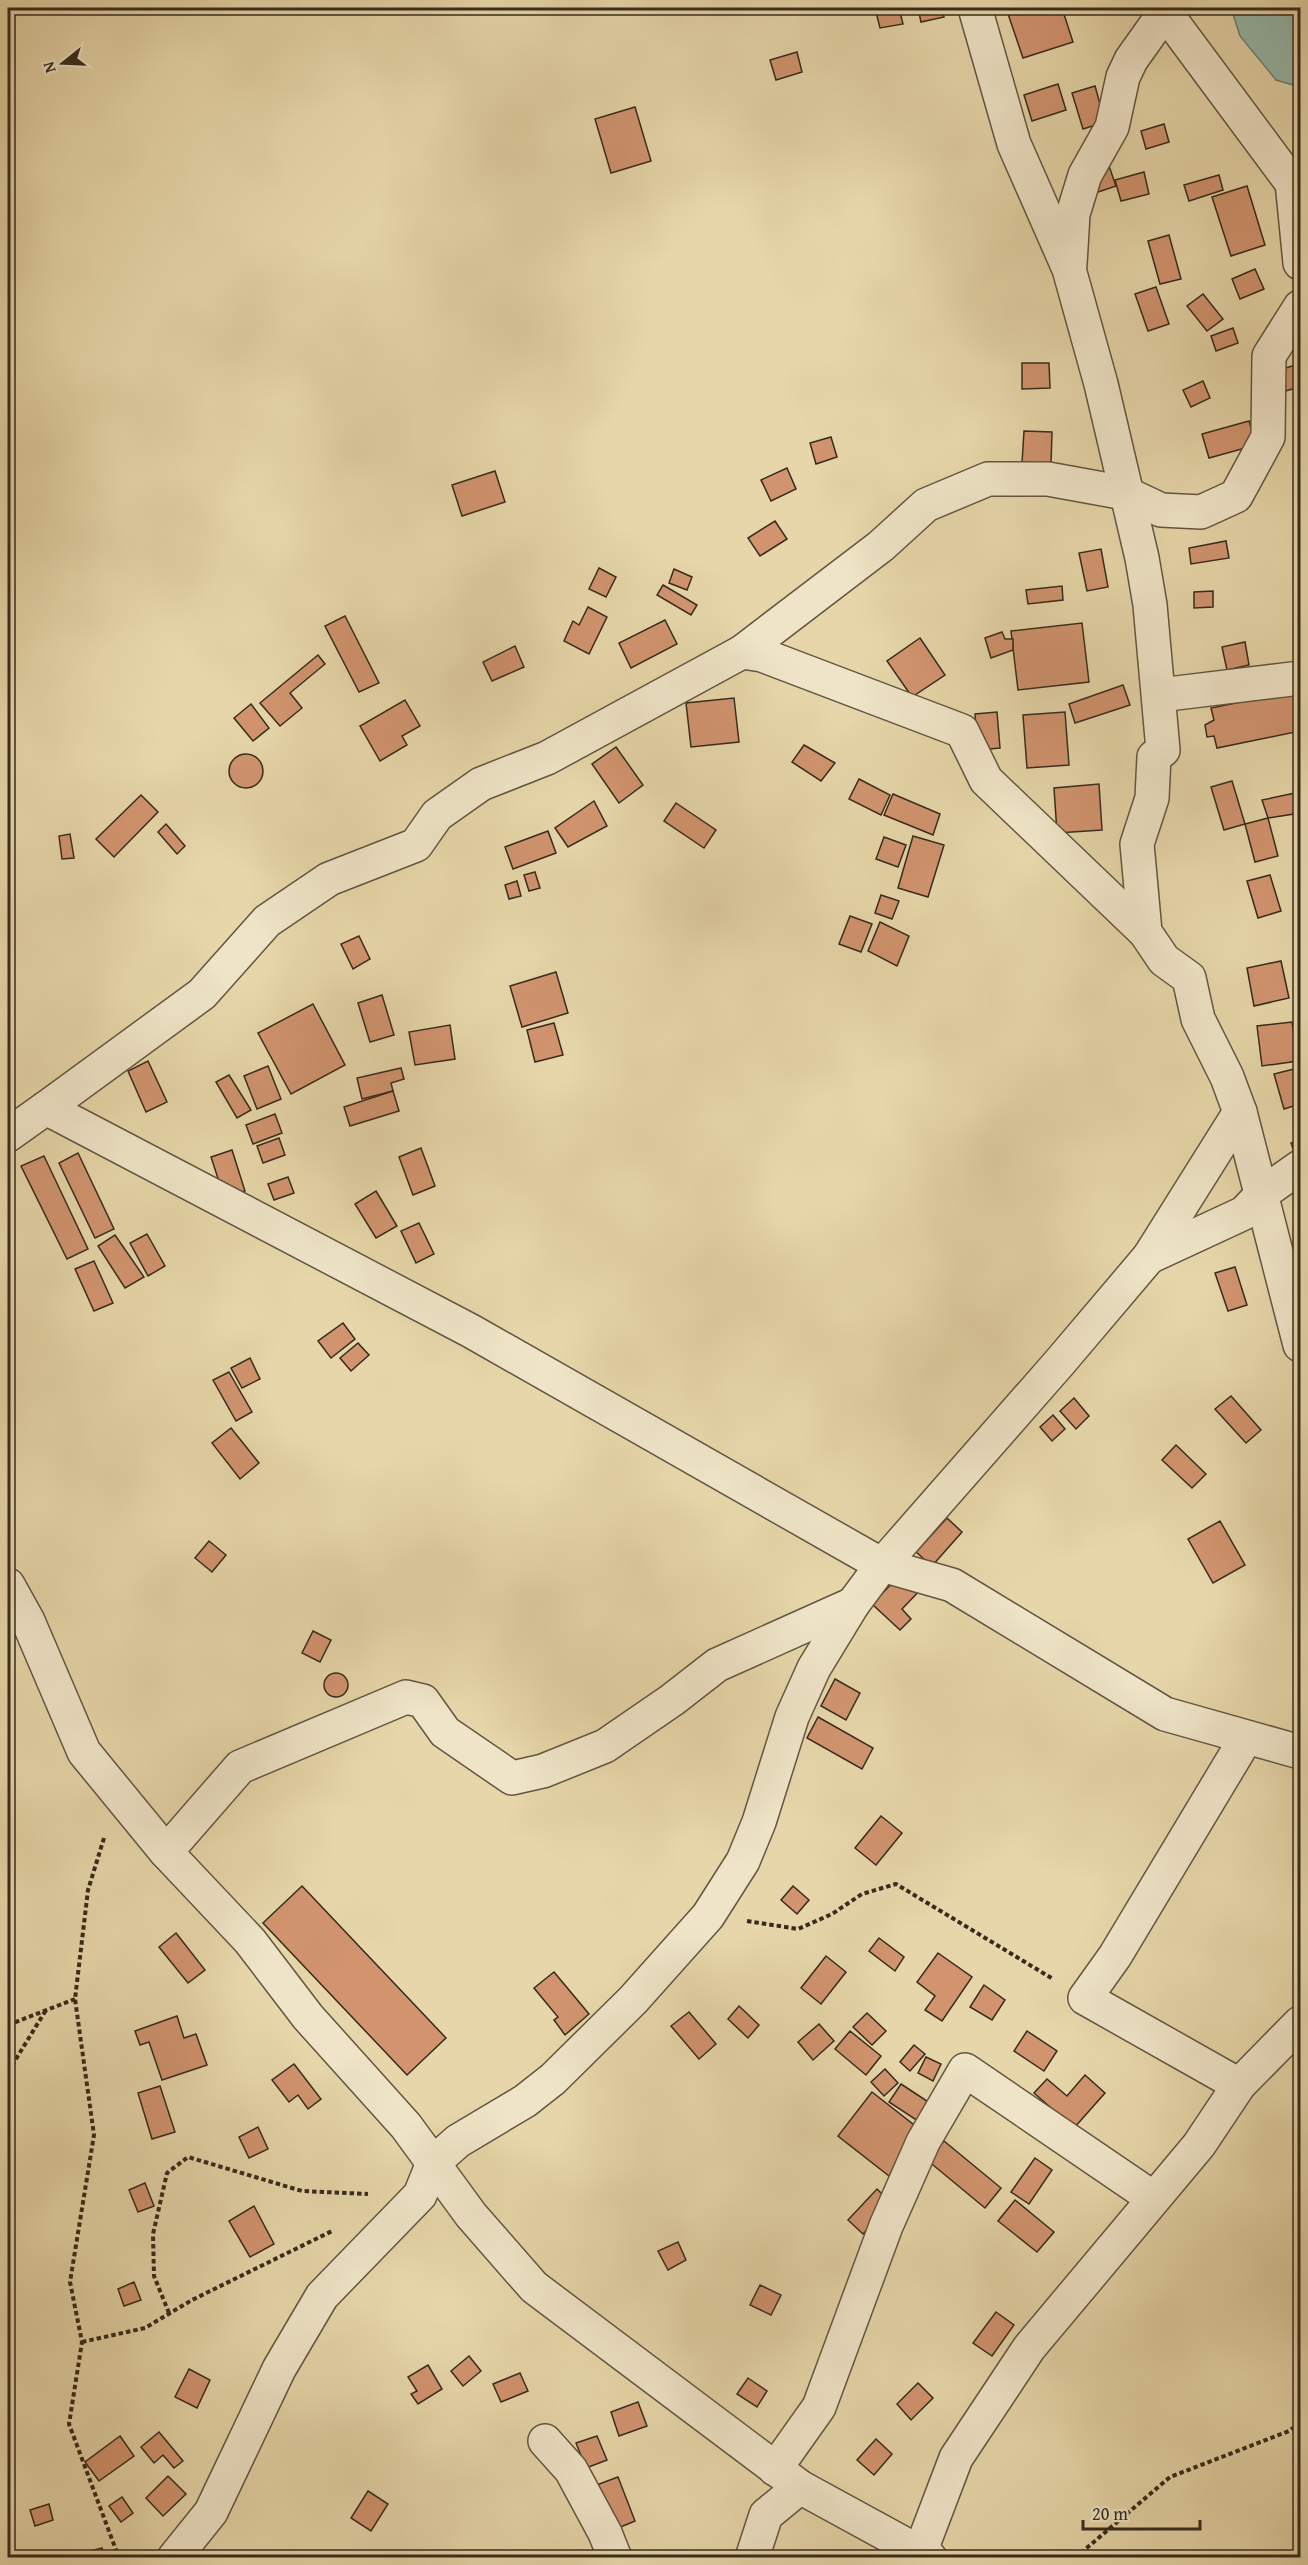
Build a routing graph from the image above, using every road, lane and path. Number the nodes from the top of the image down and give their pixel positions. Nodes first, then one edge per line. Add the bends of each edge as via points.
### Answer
1 (975, 8) edge
2 (1164, 10) edge
3 (1296, 188) edge
4 (1300, 263) edge
5 (1069, 269) junction
6 (1300, 307) edge
7 (1125, 493) junction
8 (742, 652) junction
9 (1300, 678) edge
10 (1160, 695) junction
11 (1145, 932) junction
12 (45, 1108) junction
13 (1240, 1112) junction
14 (8, 1135) edge
15 (1300, 1167) edge
16 (1263, 1193) junction
17 (1149, 1257) junction
18 (1300, 1345) edge
19 (882, 1565) junction
20 (8, 1585) edge
21 (853, 1604) junction
22 (1246, 1738) junction
23 (1300, 1752) edge
24 (103, 1830) dead end
25 (166, 1852) junction
26 (708, 1916) junction
27 (1085, 1998) junction
28 (75, 1999) junction
29 (46, 2010) junction
30 (1300, 2023) edge
31 (8, 2025) edge
32 (8, 2072) edge
33 (1239, 2085) junction
34 (433, 2163) junction
35 (420, 2196) junction
36 (1154, 2198) junction
37 (345, 2227) dead end
38 (169, 2313) junction
39 (82, 2342) junction
40 (1300, 2423) edge
41 (545, 2441) dead end
42 (787, 2478) junction
43 (923, 2556) edge
44 (119, 2558) edge
45 (174, 2558) edge
46 (615, 2558) edge
47 (752, 2558) edge
48 (1075, 2558) edge

1 - 5 street via 1014,144
2 - 3 street
2 - 5 street via 1131,60 1123,77 1112,127 1085,175 1073,214
3 - 4 street
5 - 7 street via 1101,384
6 - 7 street via 1269,356 1268,437 1236,496 1201,512 1161,510
7 - 8 street via 1048,478 988,478 926,505 881,546
7 - 10 street via 1145,577
8 - 11 street via 762,655 962,731 986,780
8 - 12 street via 547,758 481,784 437,815 416,845 328,879 267,921 202,994
9 - 10 street
10 - 11 street via 1163,750 1154,757 1152,798 1137,844
11 - 13 street via 1164,960 1189,978 1198,1019
12 - 14 street
12 - 19 street via 471,1331
13 - 16 street
13 - 17 street
15 - 16 street
16 - 17 street via 1244,1213
16 - 18 street
17 - 19 street
19 - 21 street
19 - 22 street via 952,1585 1165,1714
20 - 25 street via 28,1621 84,1752
21 - 25 street via 717,1665 605,1746 543,1771 512,1778 445,1732 423,1701 406,1696 240,1767
21 - 26 street via 814,1668 792,1717 743,1862
22 - 23 street
22 - 27 street
24 - 28 path via 105,1841 88,1890
25 - 34 street via 250,1941 308,2017
26 - 27 path via 798,1929 832,1914 862,1894 896,1884
26 - 34 street via 633,2000 553,2079 525,2101 458,2141
27 - 33 street
28 - 29 path
28 - 39 path via 94,2135 70,2282
29 - 31 path
29 - 32 path
30 - 33 street
33 - 36 street via 1199,2145
34 - 35 street
34 - 42 street via 471,2215 534,2287
35 - 38 path via 302,2191 188,2157 167,2173 153,2234 154,2276
35 - 45 street via 322,2296 279,2369 211,2512
36 - 42 street via 965,2070 923,2142 886,2226 819,2407
36 - 43 street via 1029,2348 956,2458
37 - 38 path via 324,2233
38 - 39 path via 145,2328
39 - 44 path via 69,2424
40 - 48 path via 1289,2431 1170,2477
41 - 46 street via 572,2470
42 - 43 street
42 - 47 street via 766,2515

